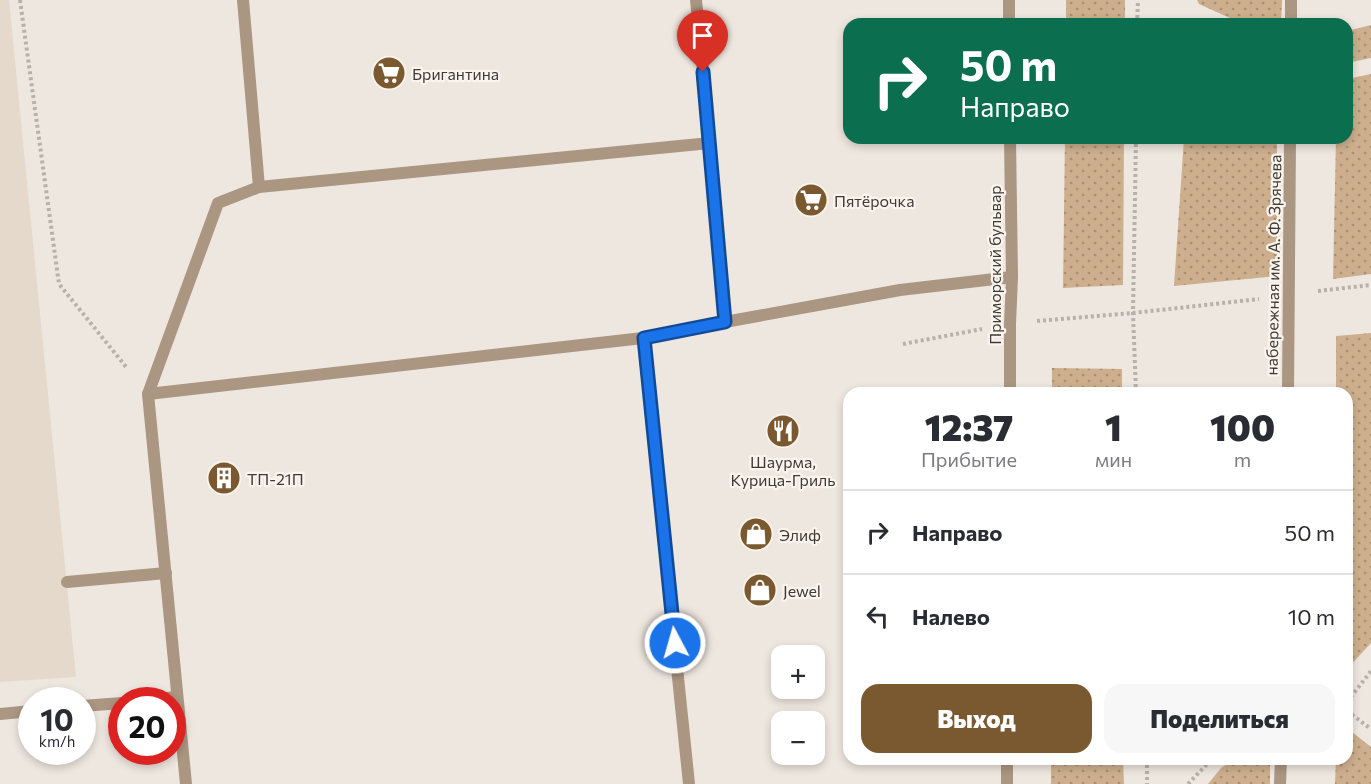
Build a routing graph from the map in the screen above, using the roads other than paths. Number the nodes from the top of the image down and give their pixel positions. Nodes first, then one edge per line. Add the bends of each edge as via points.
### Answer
1 (243, 0) edge
2 (696, 0) edge
3 (1009, 0) edge
4 (1291, 0) edge
5 (1009, 18) edge
6 (1291, 18) edge
7 (710, 143) junction
8 (1010, 144) edge
9 (1290, 144) edge
10 (259, 187) junction
11 (1012, 277) junction
12 (725, 322) junction
13 (644, 338) junction
14 (1010, 387) edge
15 (1288, 387) edge
16 (148, 394) junction
17 (166, 573) junction
18 (67, 582) dead end
19 (176, 687) edge
20 (18, 712) edge
21 (0, 714) edge
22 (184, 765) edge
23 (1007, 765) edge
24 (1281, 765) edge
25 (186, 784) edge
26 (689, 784) edge
27 (1007, 784) edge
28 (1280, 784) edge

1 - 10 street
2 - 7 street
3 - 5 street
4 - 6 street
7 - 10 street
7 - 12 street
8 - 11 street, Приморский бульвар
9 - 15 street, набережная им. А. Ф. Зрячева
10 - 16 street via 218,203
11 - 12 street via 900,290
11 - 14 street, Приморский бульвар
12 - 13 street
13 - 16 street
13 - 26 street
16 - 17 street
17 - 18 street
17 - 19 street
20 - 21 street
22 - 25 street
23 - 27 street
24 - 28 street

